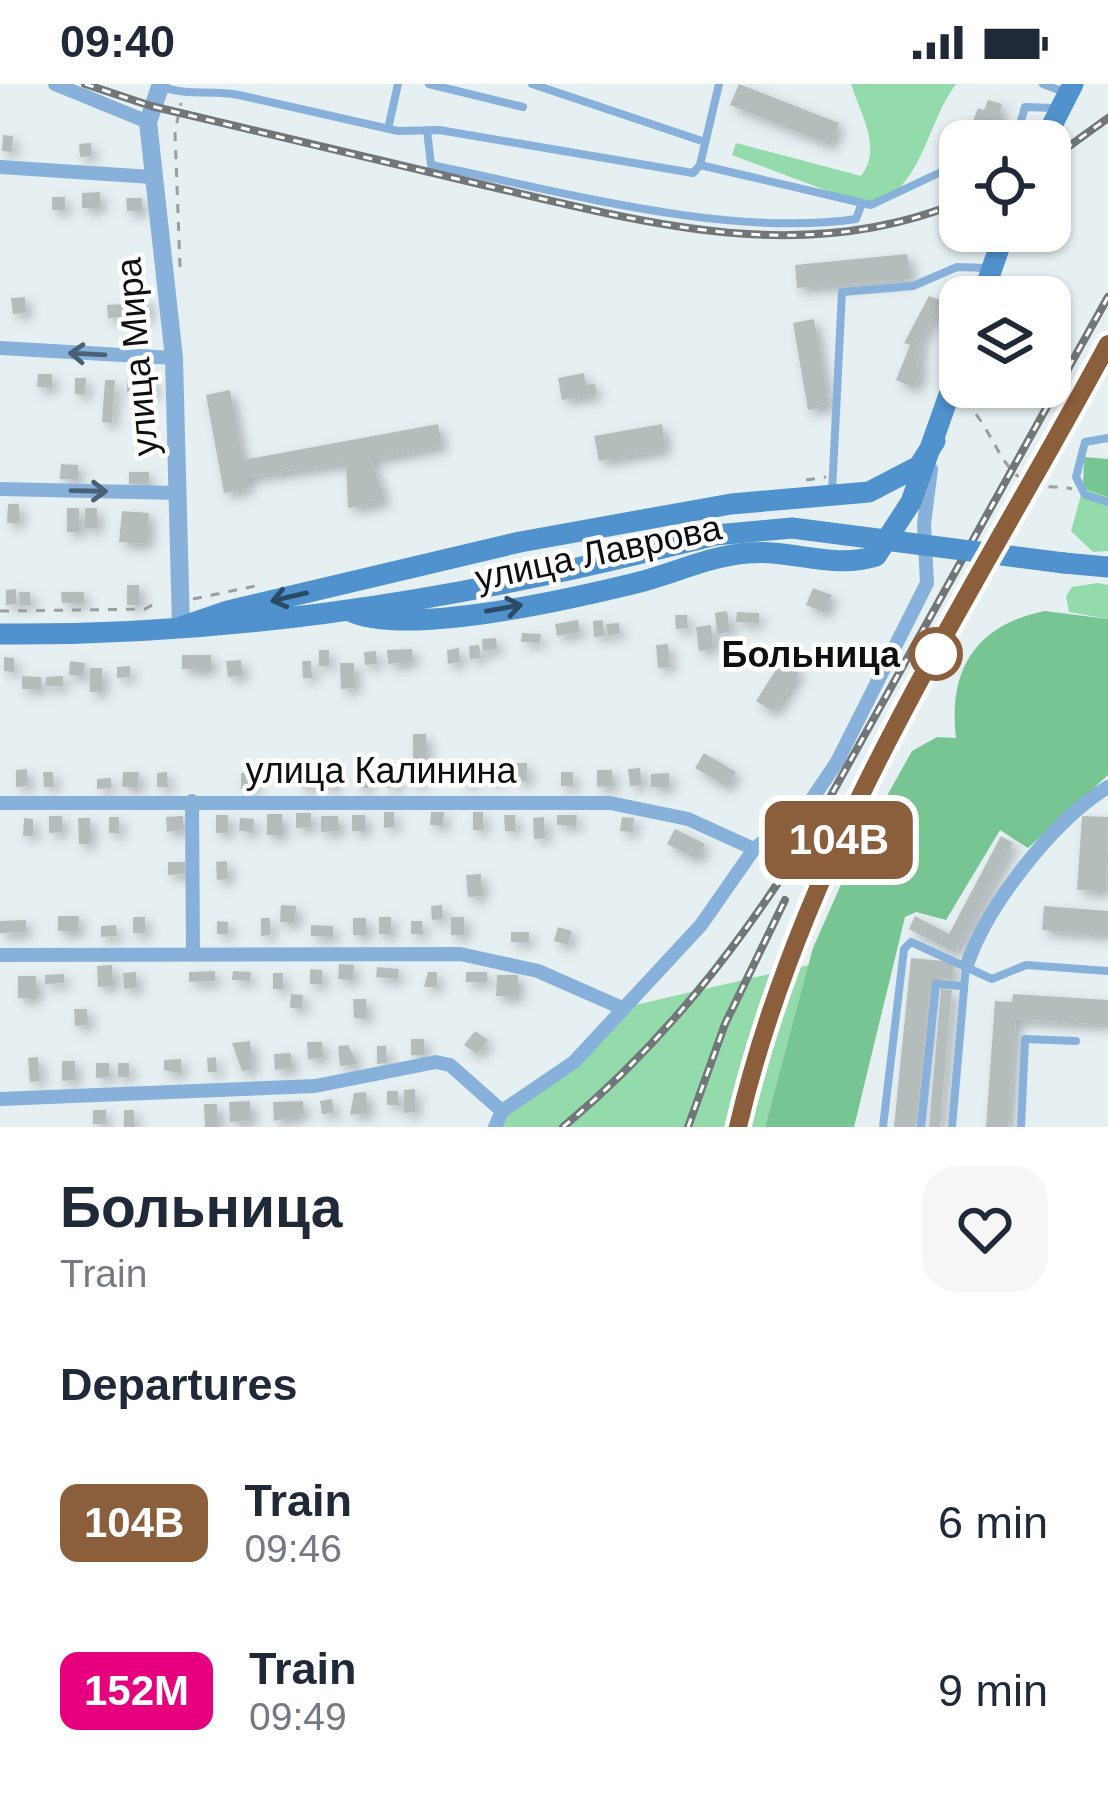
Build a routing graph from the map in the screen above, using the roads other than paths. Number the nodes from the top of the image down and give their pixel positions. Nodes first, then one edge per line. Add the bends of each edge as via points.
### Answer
1 (55, 84) edge
2 (398, 84) edge
3 (429, 84) edge
4 (532, 84) edge
5 (719, 84) edge
6 (1043, 84) edge
7 (161, 85) edge
8 (1068, 95) edge
9 (523, 107) dead end
10 (1022, 120) edge
11 (148, 122) junction
12 (388, 129) junction
13 (427, 130) junction
14 (705, 142) junction
15 (700, 165) junction
16 (0, 167) edge
17 (939, 169) edge
18 (152, 177) junction
19 (862, 203) junction
20 (998, 252) edge
21 (992, 268) junction
22 (989, 276) edge
23 (0, 348) edge
24 (174, 358) junction
25 (945, 408) edge
26 (1108, 439) edge
27 (934, 441) junction
28 (0, 489) edge
29 (179, 493) junction
30 (832, 494) junction
31 (1108, 502) edge
32 (1108, 567) edge
33 (399, 572) junction
34 (411, 603) junction
35 (348, 610) junction
36 (181, 627) junction
37 (0, 634) edge
38 (1108, 787) edge
39 (192, 801) junction
40 (0, 803) edge
41 (754, 849) junction
42 (0, 955) edge
43 (193, 955) junction
44 (967, 964) junction
45 (1108, 970) edge
46 (962, 986) junction
47 (622, 1008) junction
48 (1076, 1041) dead end
49 (0, 1099) edge
50 (502, 1111) junction
51 (495, 1127) edge
52 (883, 1127) edge
53 (921, 1127) edge
54 (952, 1127) edge
55 (1021, 1127) edge

1 - 11 street
2 - 12 lane
3 - 9 lane
4 - 14 lane
5 - 14 lane
6 - 8 lane
7 - 11 street, улица Мира
7 - 12 lane
8 - 10 lane via 1025,107
11 - 18 street, улица Мира
12 - 13 lane
13 - 15 lane via 693,172
13 - 19 lane via 431,165 586,197 777,226 856,219
14 - 15 lane
15 - 19 lane
16 - 18 street
17 - 19 lane via 910,191
18 - 24 street, улица Мира
20 - 21 main road
21 - 22 main road
21 - 30 lane via 957,267 913,286 842,292
24 -> 23 street
24 - 29 street, улица Мира
25 - 27 main road, улица Лаврова
26 - 31 lane via 1079,448 1076,477 1084,494
27 - 30 main road via 919,466 885,488
35 -> 27 main road, улица Лаврова via 364,619 481,612 751,552 850,564 876,556 897,530
27 - 41 street via 927,583 837,762 806,808
28 -> 29 street
29 - 36 street, улица Мира
30 - 33 main road via 661,517
32 - 34 main road, улица Лаврова, bridge via 792,528 716,535
33 - 34 main road
33 -> 36 main road
34 - 35 main road, улица Лаврова
35 - 36 main road, улица Лаврова via 246,627
36 - 37 main road, улица Лаврова
38 - 44 street via 1009,888 979,927
39 - 40 street, улица Калинина
39 - 41 street, улица Калинина via 610,802 688,819
39 - 43 street
41 - 47 street via 701,925
42 - 43 street
43 - 47 street via 460,955 538,970
44 - 45 lane via 992,979 1025,964
44 - 46 lane
44 - 52 lane via 910,942 904,949
46 - 53 lane via 936,984
46 - 54 lane
47 - 50 street via 574,1062
48 - 55 lane via 1025,1039
49 - 50 street via 315,1086 436,1062
50 - 51 street

